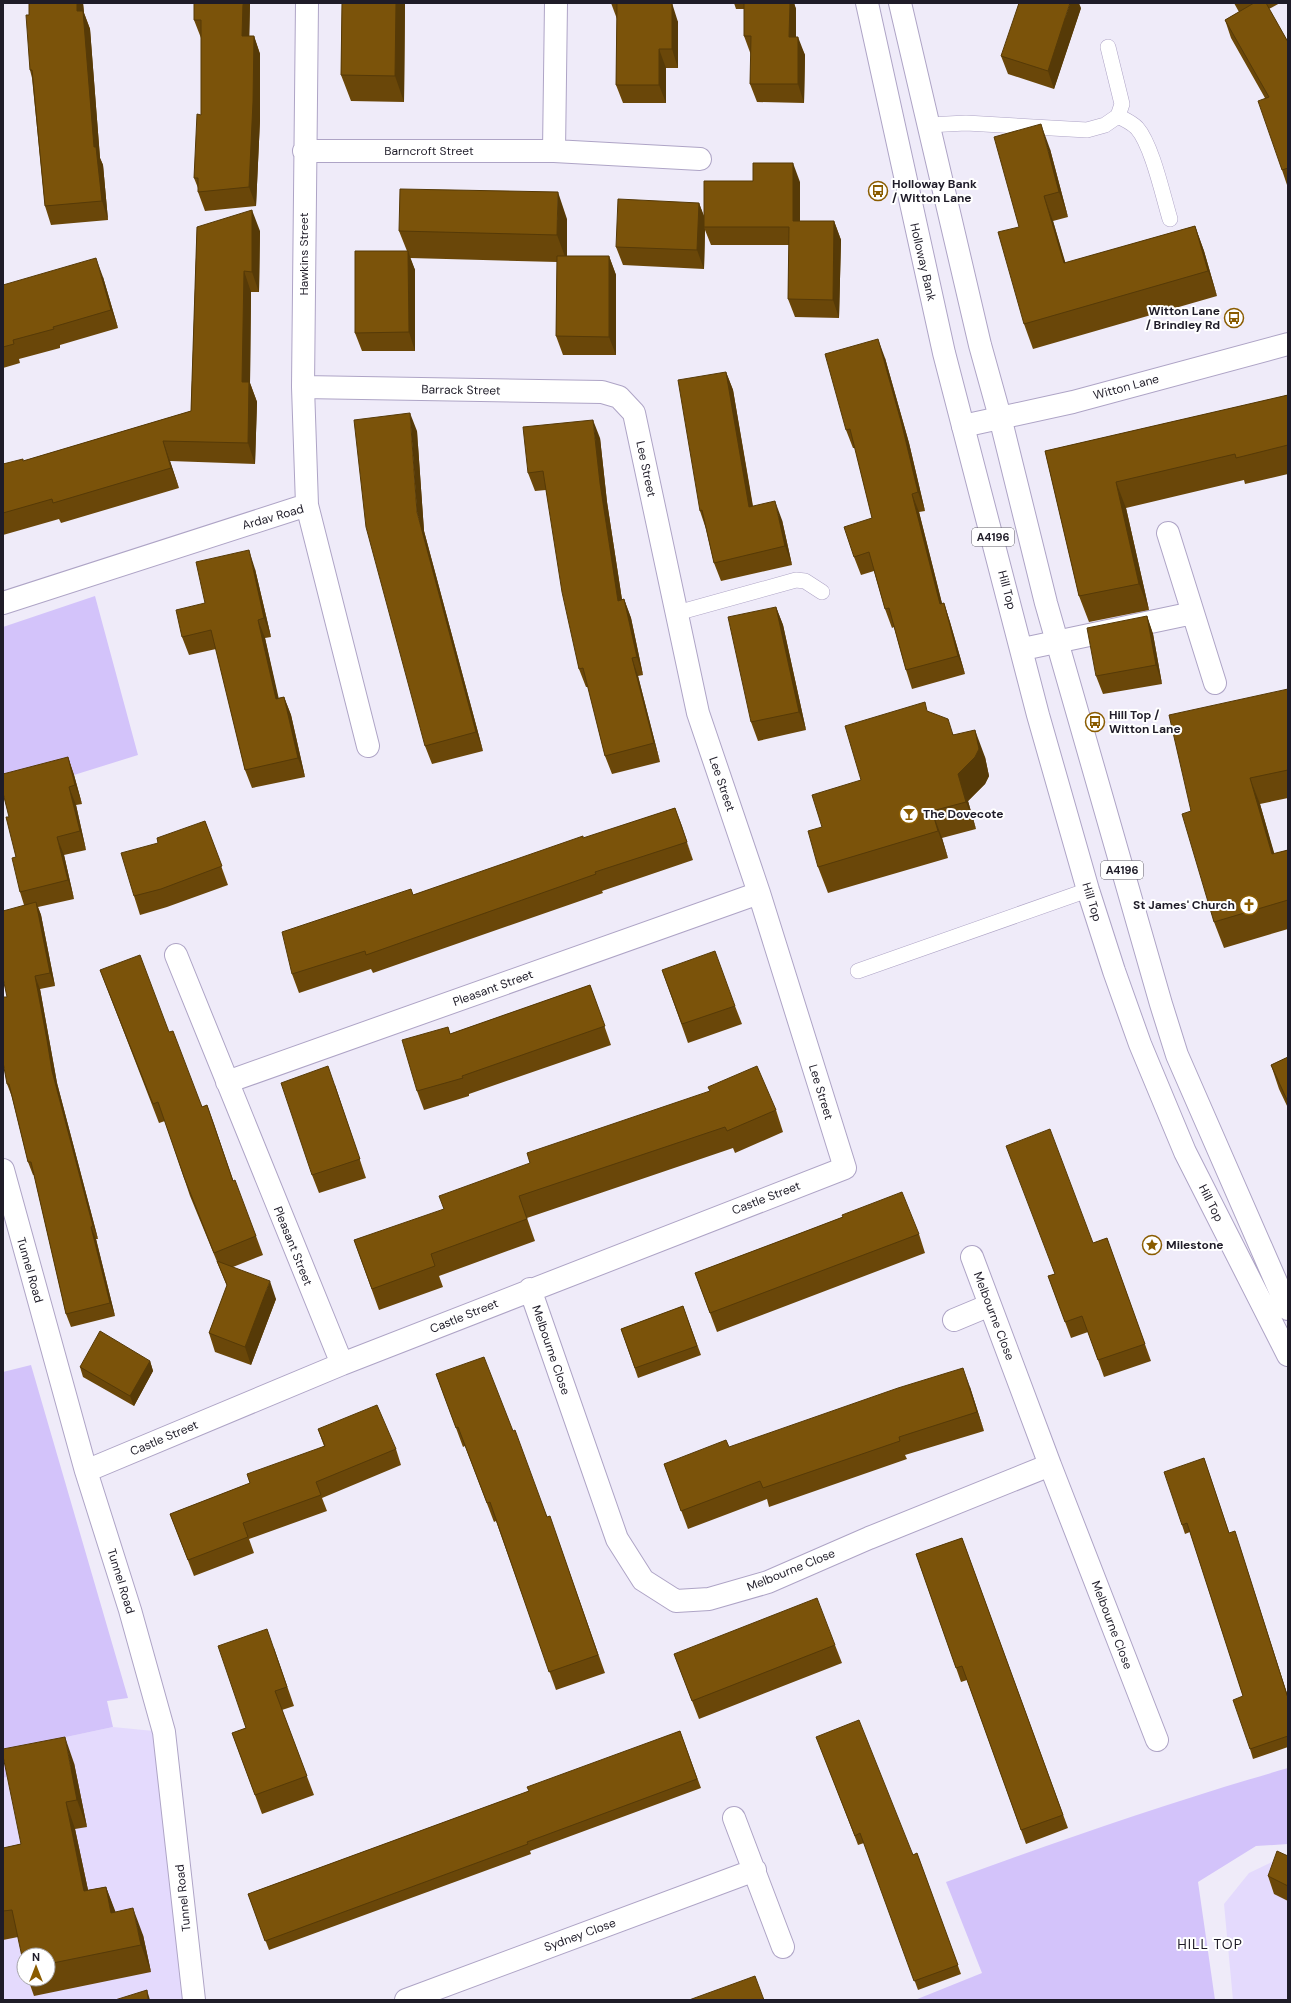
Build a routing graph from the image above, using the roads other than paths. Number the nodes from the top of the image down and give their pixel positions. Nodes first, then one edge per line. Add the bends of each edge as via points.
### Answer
1 (306, 3) edge
2 (556, 3) edge
3 (867, 3) edge
4 (900, 3) edge
5 (1108, 47) dead end
6 (1118, 116) junction
7 (928, 125) junction
8 (304, 151) junction
9 (554, 151) junction
10 (700, 159) dead end
11 (1170, 219) dead end
12 (1288, 344) edge
13 (303, 387) junction
14 (619, 397) joint
15 (1000, 418) junction
16 (963, 426) junction
17 (307, 505) junction
18 (1168, 533) dead end
19 (822, 592) dead end
20 (3, 603) edge
21 (676, 613) junction
22 (1193, 613) junction
23 (1057, 642) junction
24 (1023, 649) junction
25 (1215, 683) dead end
26 (368, 746) dead end
27 (1088, 890) junction
28 (759, 894) junction
29 (176, 956) dead end
30 (858, 971) dead end
31 (227, 1082) junction
32 (845, 1168) joint
33 (3, 1170) edge
34 (972, 1257) dead end
35 (530, 1289) junction
36 (990, 1305) junction
37 (1288, 1308) edge
38 (954, 1320) dead end
39 (1288, 1355) edge
40 (342, 1364) junction
41 (1050, 1465) junction
42 (86, 1471) junction
43 (1156, 1740) dead end
44 (734, 1818) dead end
45 (755, 1870) junction
46 (784, 1947) dead end
47 (194, 2000) edge
48 (406, 2000) edge

1 - 8 street, Hawkins Street
2 - 9 street
3 - 16 street, Holloway Bank / A4196
4 - 7 street, A4196
5 - 6 lane via 1122,104
6 - 7 lane via 1087,130 966,123
6 - 11 lane via 1130,122 1140,135 1156,171
7 - 15 street, A4196 via 980,345
8 - 9 street, Barncroft Street
8 - 13 street, Hawkins Street
9 - 10 street, Barncroft Street
12 - 15 street, Witton Lane via 1073,402
13 - 14 street, Barrack Street via 602,392
13 - 17 street, Hawkins Street
14 - 21 street, Lee Street via 634,413
15 - 16 street, Witton Lane
15 - 23 street, A4196
16 - 24 street, Hill Top / A4196
17 - 20 street, Ardav Road
17 - 26 street, Ardav Road
18 - 22 street
19 - 21 lane via 805,581 796,580
21 - 28 street, Lee Street via 698,713
22 - 23 street
22 - 25 street
23 - 24 street
23 - 37 street, A4196 via 1160,1004 1177,1055
24 - 27 street, Hill Top / A4196 via 1038,714
27 - 30 lane
27 - 39 street, Hill Top / A4196 via 1140,1044 1185,1152
28 - 31 street, Pleasant Street
28 - 32 street, Lee Street
29 - 31 street, Pleasant Street
31 - 40 street, Pleasant Street
32 - 35 street, Castle Street
33 - 42 street, Tunnel Road
34 - 36 street, Melbourne Close
35 - 40 street, Castle Street
35 - 41 street, Melbourne Close via 618,1539 643,1580 676,1601 709,1599 768,1582
36 - 38 street
36 - 41 street, Melbourne Close
40 - 42 street, Castle Street
41 - 43 street, Melbourne Close
42 - 47 street, Tunnel Road via 130,1610 164,1732
44 - 45 street
45 - 46 street
45 - 48 street, Sydney Close

